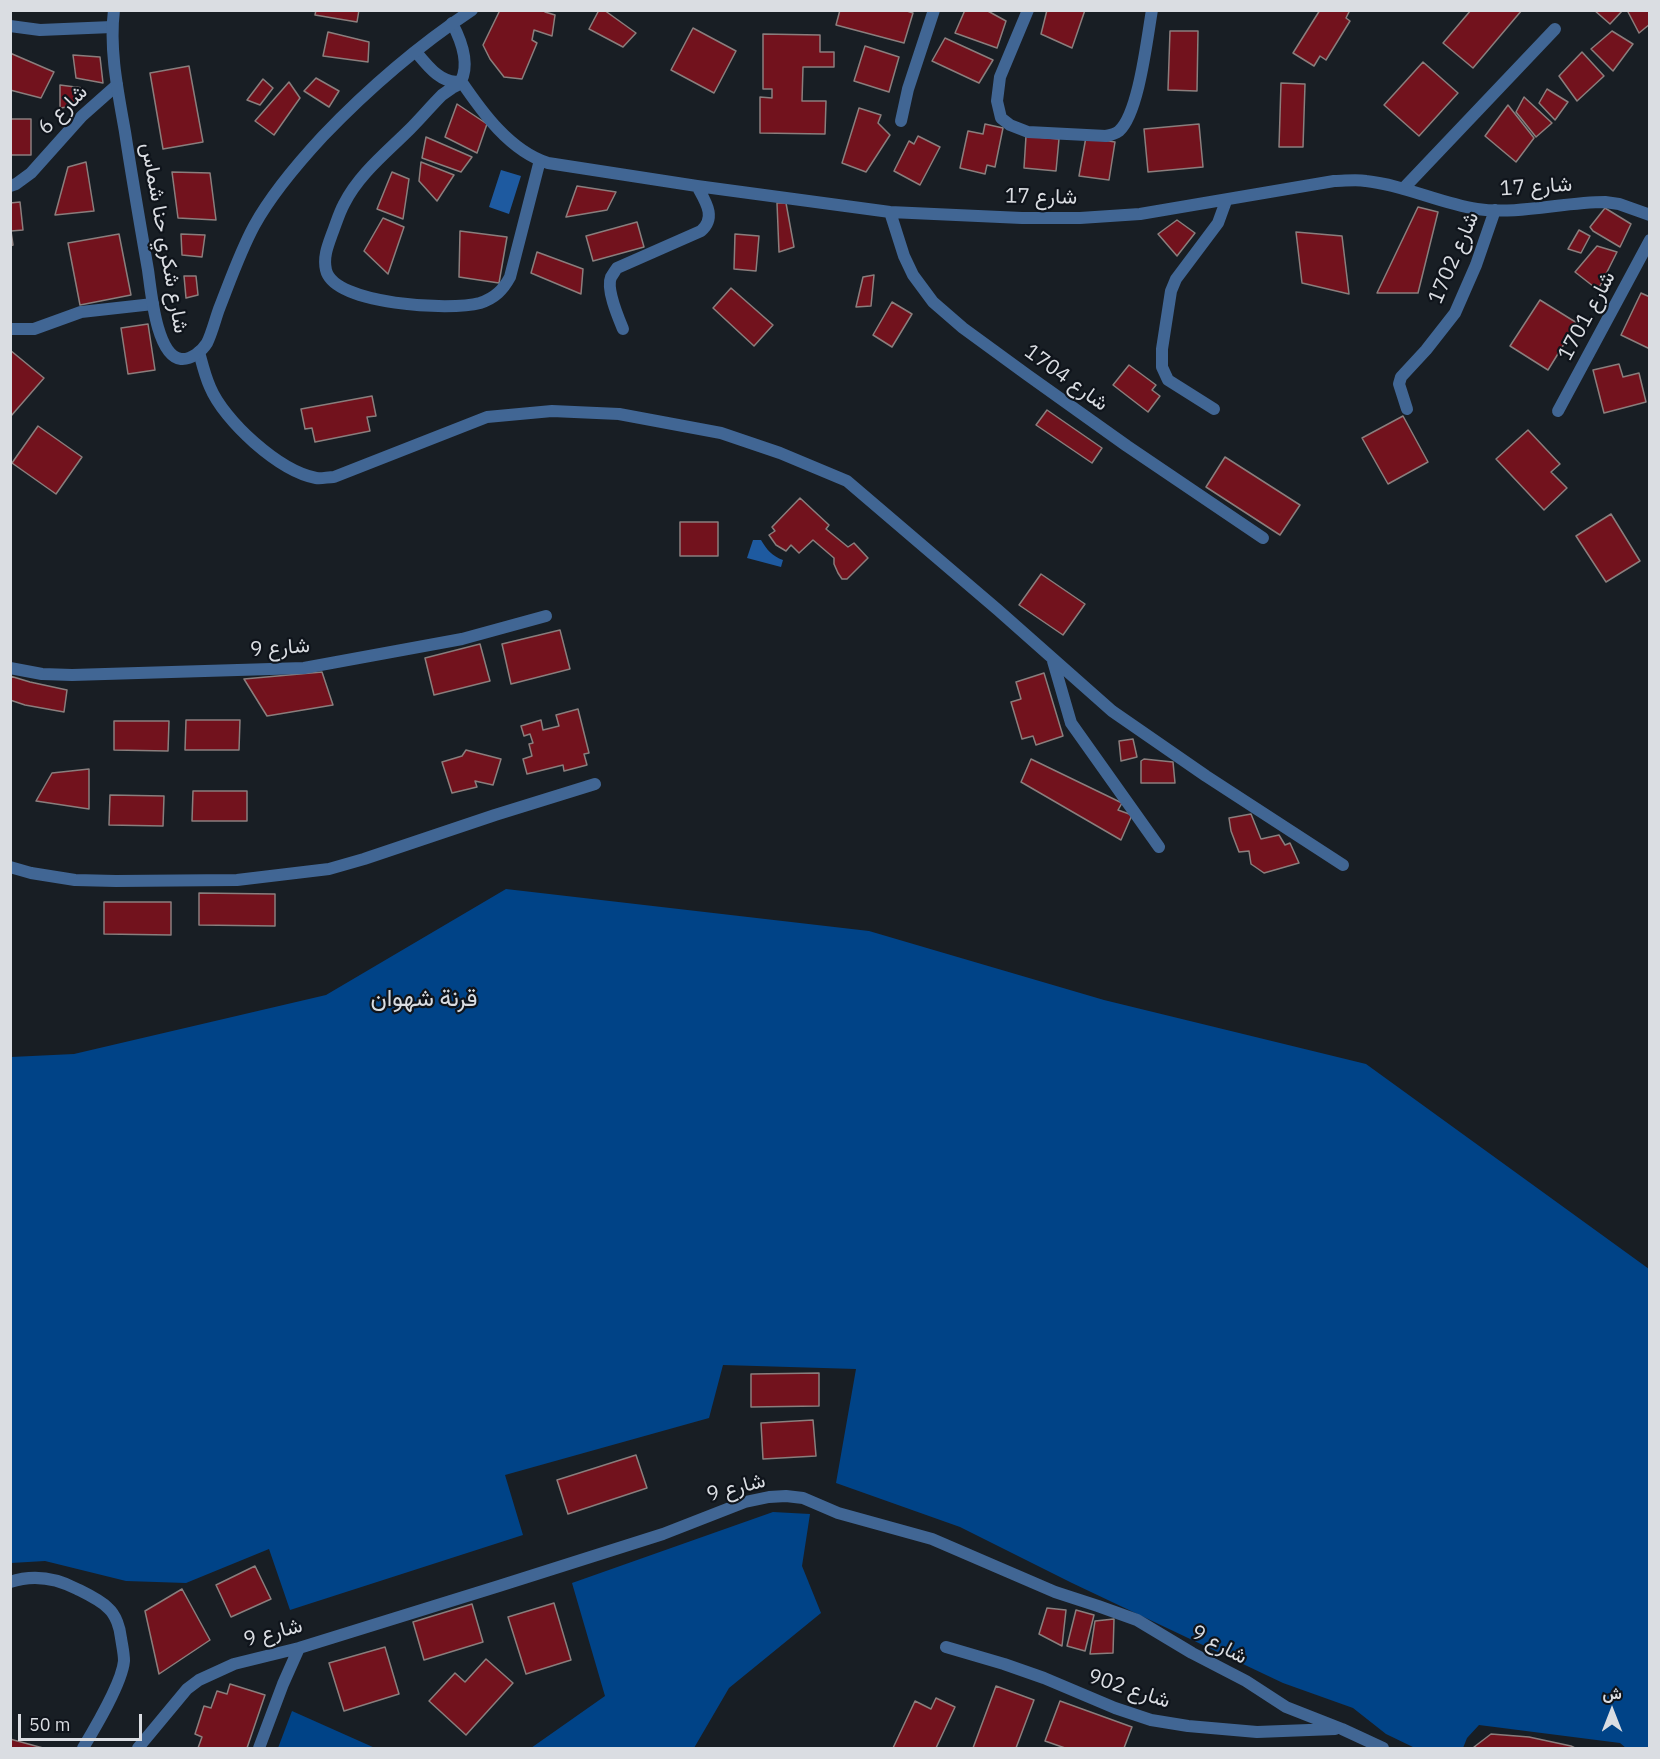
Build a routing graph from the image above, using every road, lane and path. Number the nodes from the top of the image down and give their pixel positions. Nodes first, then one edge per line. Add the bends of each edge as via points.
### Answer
1 (114, 10) edge
2 (472, 10) edge
3 (934, 10) edge
4 (1028, 10) edge
5 (1152, 10) edge
6 (452, 23) junction
7 (10, 26) edge
8 (112, 27) junction
9 (1555, 29) dead end
10 (416, 52) junction
11 (461, 82) junction
12 (117, 85) junction
13 (901, 122) dead end
14 (540, 160) junction
15 (10, 186) edge
16 (697, 186) junction
17 (1403, 189) junction
18 (1226, 201) junction
19 (1495, 210) junction
20 (890, 212) junction
21 (1650, 215) edge
22 (1650, 240) edge
23 (153, 304) junction
24 (10, 329) edge
25 (623, 329) dead end
26 (199, 352) junction
27 (1214, 409) dead end
28 (1407, 409) dead end
29 (1558, 411) dead end
30 (1263, 538) dead end
31 (546, 616) dead end
32 (1052, 660) junction
33 (10, 668) edge
34 (596, 784) dead end
35 (1159, 847) dead end
36 (1343, 865) dead end
37 (10, 867) edge
38 (10, 1582) edge
39 (946, 1647) dead end
40 (299, 1648) junction
41 (1342, 1729) junction
42 (83, 1749) edge
43 (138, 1749) edge
44 (259, 1749) edge
45 (1383, 1749) edge

1 - 8 street, شارع شكري حنا شماس
2 - 6 street, شارع شكري حنا شماس
3 - 13 street
4 - 5 street via 1000,77 997,101 1001,118 1028,132 1106,136 1119,130 1131,113
6 - 10 street, شارع شكري حنا شماس
6 - 11 street via 464,54
7 - 8 street via 40,30
8 - 12 street, شارع شكري حنا شماس
9 - 17 street
10 - 11 street via 444,79
10 - 26 street, شارع شكري حنا شماس via 345,114 279,188 255,225 206,345
11 - 14 street, شارع 17 via 512,142
11 - 14 street via 446,91 357,183 344,204 325,255 330,279 351,291 390,302 456,306 495,296 510,276
12 - 15 street, شارع 6 via 82,116 31,173
12 - 23 street, شارع شكري حنا شماس
14 - 16 street, شارع 17
16 - 20 street, شارع 17
16 - 25 street via 709,214 707,226 617,268 611,276 611,294
17 - 18 street, شارع 17 via 1366,181 1334,181
17 - 19 street, شارع 17 via 1467,207
18 - 20 street, شارع 17 via 1080,218
18 - 27 street via 1218,223 1176,279 1162,349 1162,367 1168,380
19 - 21 street, شارع 17 via 1605,202
19 - 28 street, شارع 1702 via 1455,313 1401,377 1399,384
20 - 30 street, شارع 1704 via 913,275 940,309 1127,446
22 - 29 street, شارع 1701
23 - 24 street via 81,312 34,329
23 - 26 street, شارع شكري حنا شماس via 165,348 182,359
26 - 32 street via 210,388 230,418 286,467 317,478 334,477 487,417 552,411 619,414 721,433 780,453 847,481
31 - 33 street, شارع 9 via 462,639 304,668 72,675
32 - 35 street via 1071,723
32 - 36 street via 1112,711
34 - 37 street via 329,869 237,880 116,881 75,880
38 - 42 street via 45,1577 66,1583 110,1609 121,1632 124,1661 118,1681
39 - 41 street, شارع 902 via 1014,1667 1151,1720 1257,1732
40 - 41 street, شارع 9 via 663,1534 755,1499 786,1496 932,1539 1055,1592 1137,1620 1286,1707
40 - 43 street, شارع 9 via 234,1664 199,1680 187,1689
40 - 44 street
41 - 45 street, شارع 9

